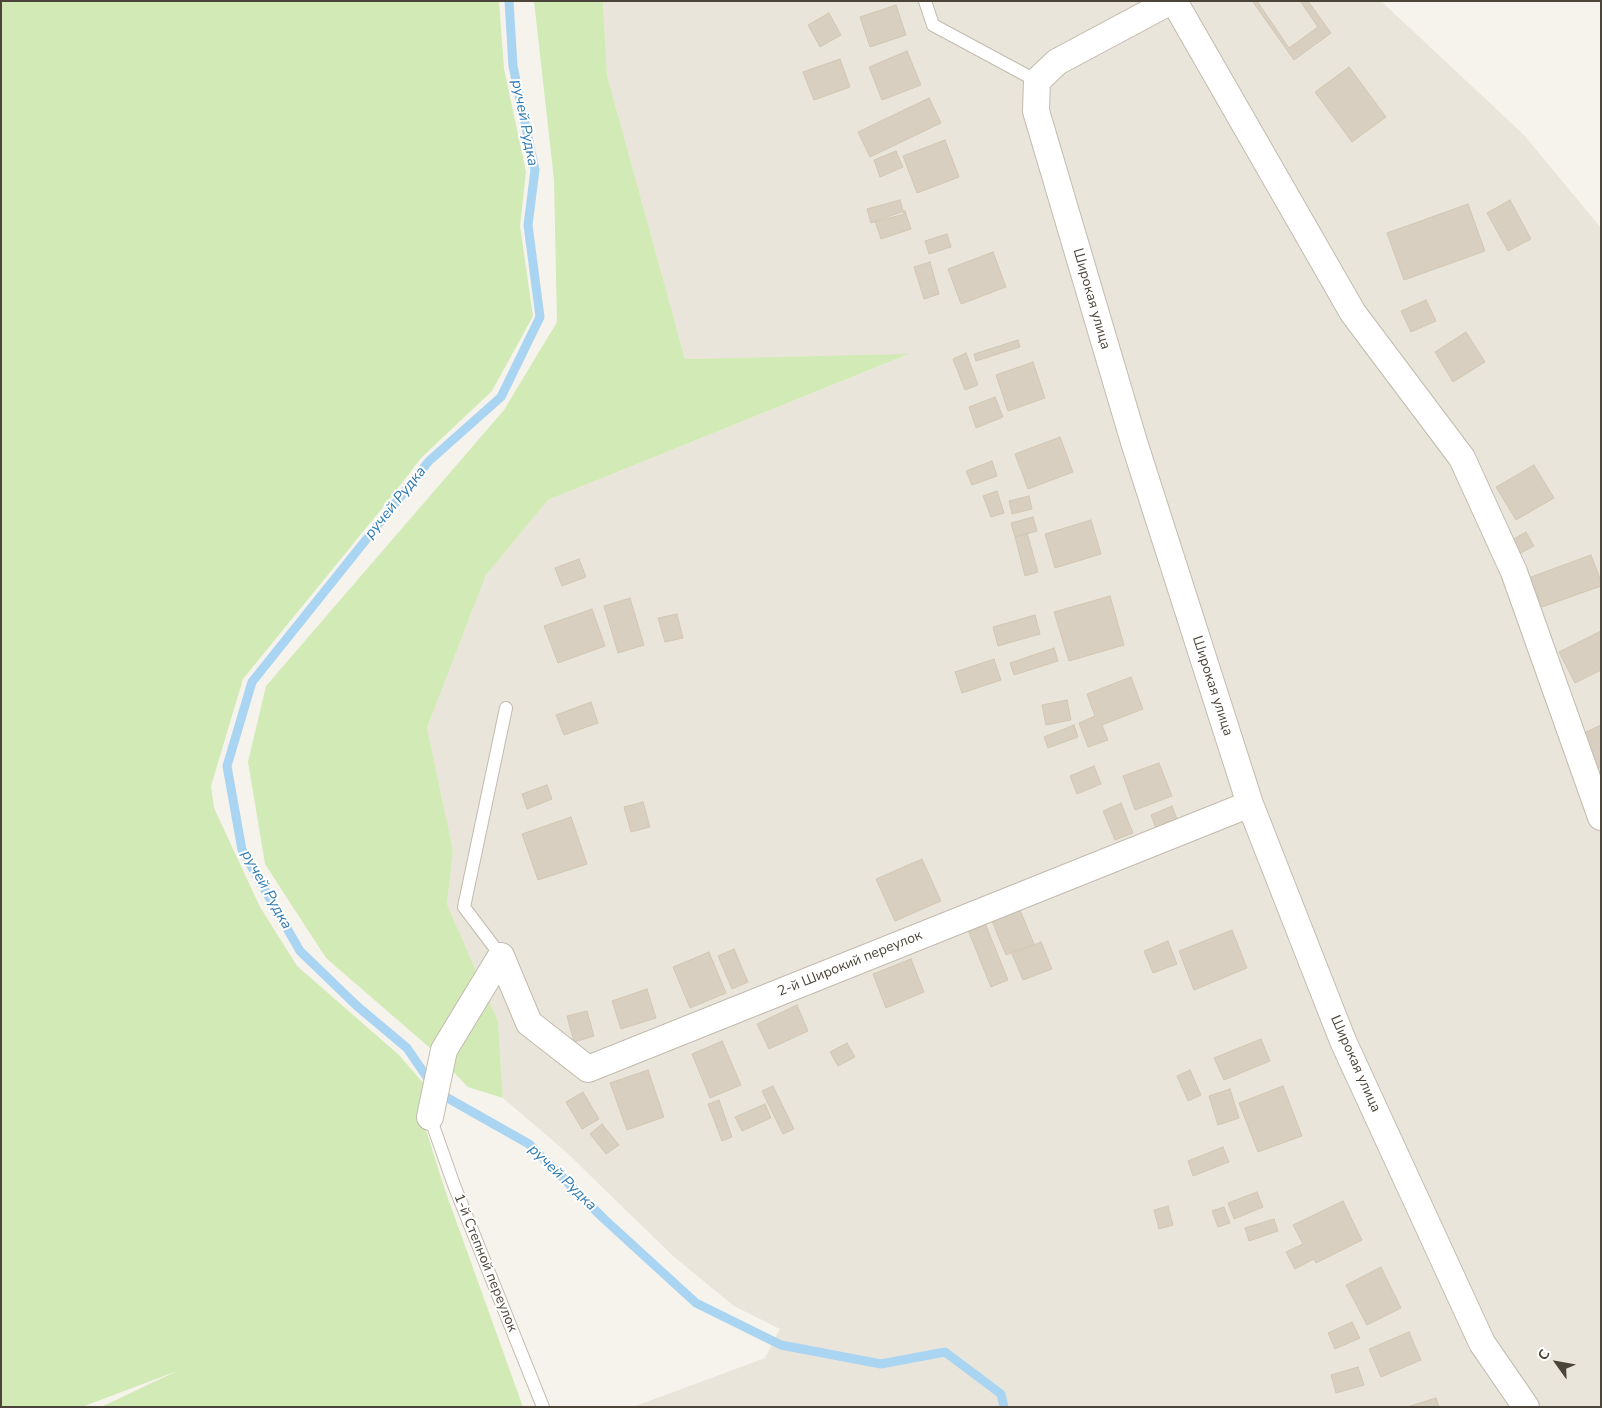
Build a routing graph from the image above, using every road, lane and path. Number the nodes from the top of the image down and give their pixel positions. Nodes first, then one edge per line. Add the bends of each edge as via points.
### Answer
1 (925, 1) edge
2 (1172, 1) edge
3 (1037, 81) junction
4 (506, 708) dead end
5 (1250, 804) junction
6 (1601, 817) edge
7 (501, 956) junction
8 (430, 1117) joint
9 (543, 1407) edge
10 (1526, 1407) edge

1 - 3 lane via 933,25
2 - 3 street via 1057,62
2 - 6 street via 1353,313 1462,458 1514,572
3 - 5 street, Широкая улица via 1036,111 1134,442
4 - 7 lane via 464,907
5 - 7 street, 2-й Широкий переулок via 588,1069 529,1023
5 - 10 street, Широкая улица via 1342,1041 1482,1343
7 - 8 street via 444,1050
8 - 9 lane, 1-й Степной переулок

